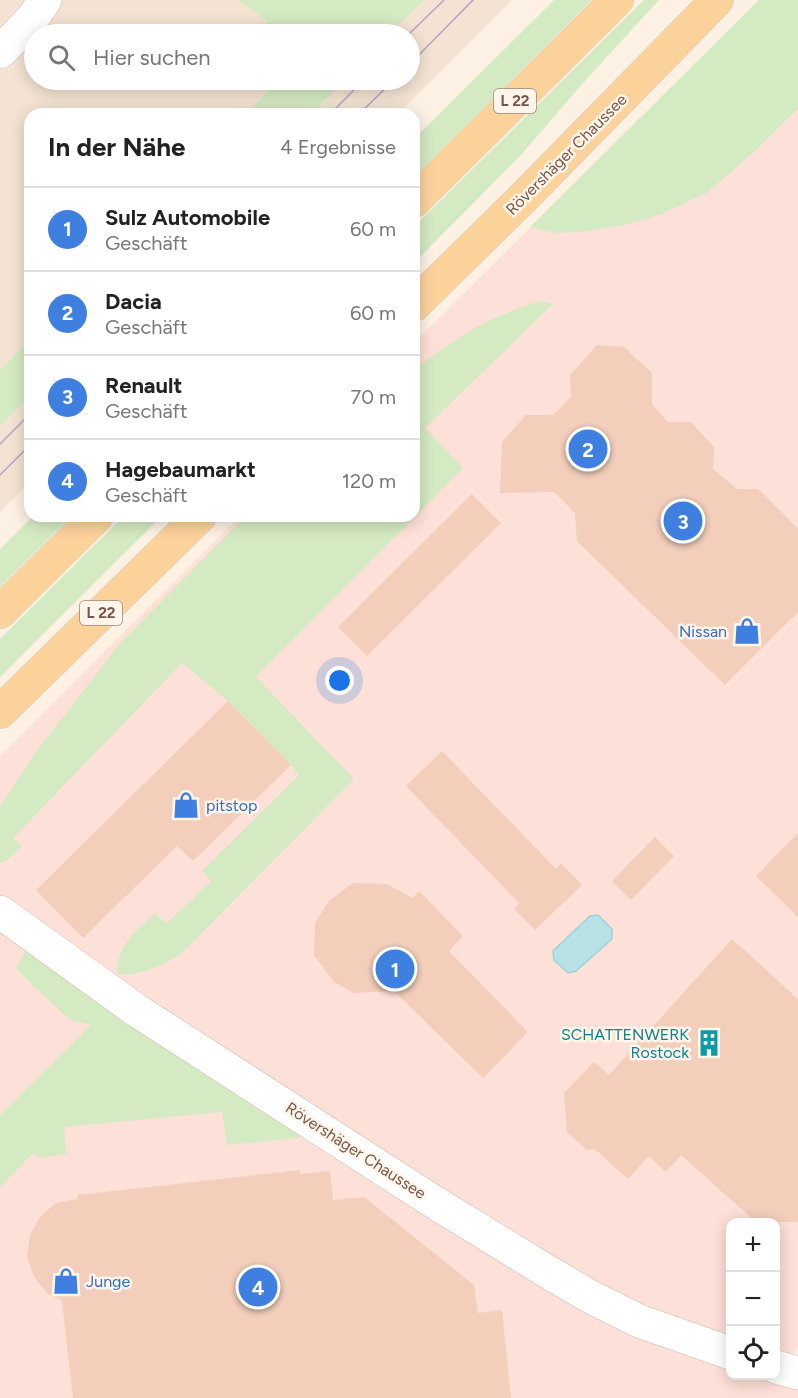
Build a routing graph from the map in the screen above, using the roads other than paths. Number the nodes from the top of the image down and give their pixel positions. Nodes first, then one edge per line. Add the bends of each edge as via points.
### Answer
1 (45, 0) edge
2 (617, 0) edge
3 (717, 0) edge
4 (27, 24) edge
5 (24, 27) edge
6 (0, 52) edge
7 (420, 195) edge
8 (420, 299) edge
9 (91, 522) edge
10 (194, 522) edge
11 (0, 612) edge
12 (0, 712) edge
13 (0, 912) edge
14 (726, 1352) edge
15 (780, 1368) edge
16 (798, 1373) edge

1 - 4 street
2 - 7 main road, L 22
3 - 8 main road, Rövershäger Chaussee
5 - 6 street
9 - 11 main road
10 - 12 main road, L 22
13 - 14 street, Rövershäger Chaussee via 136,1010 543,1269 639,1321
15 - 16 street

